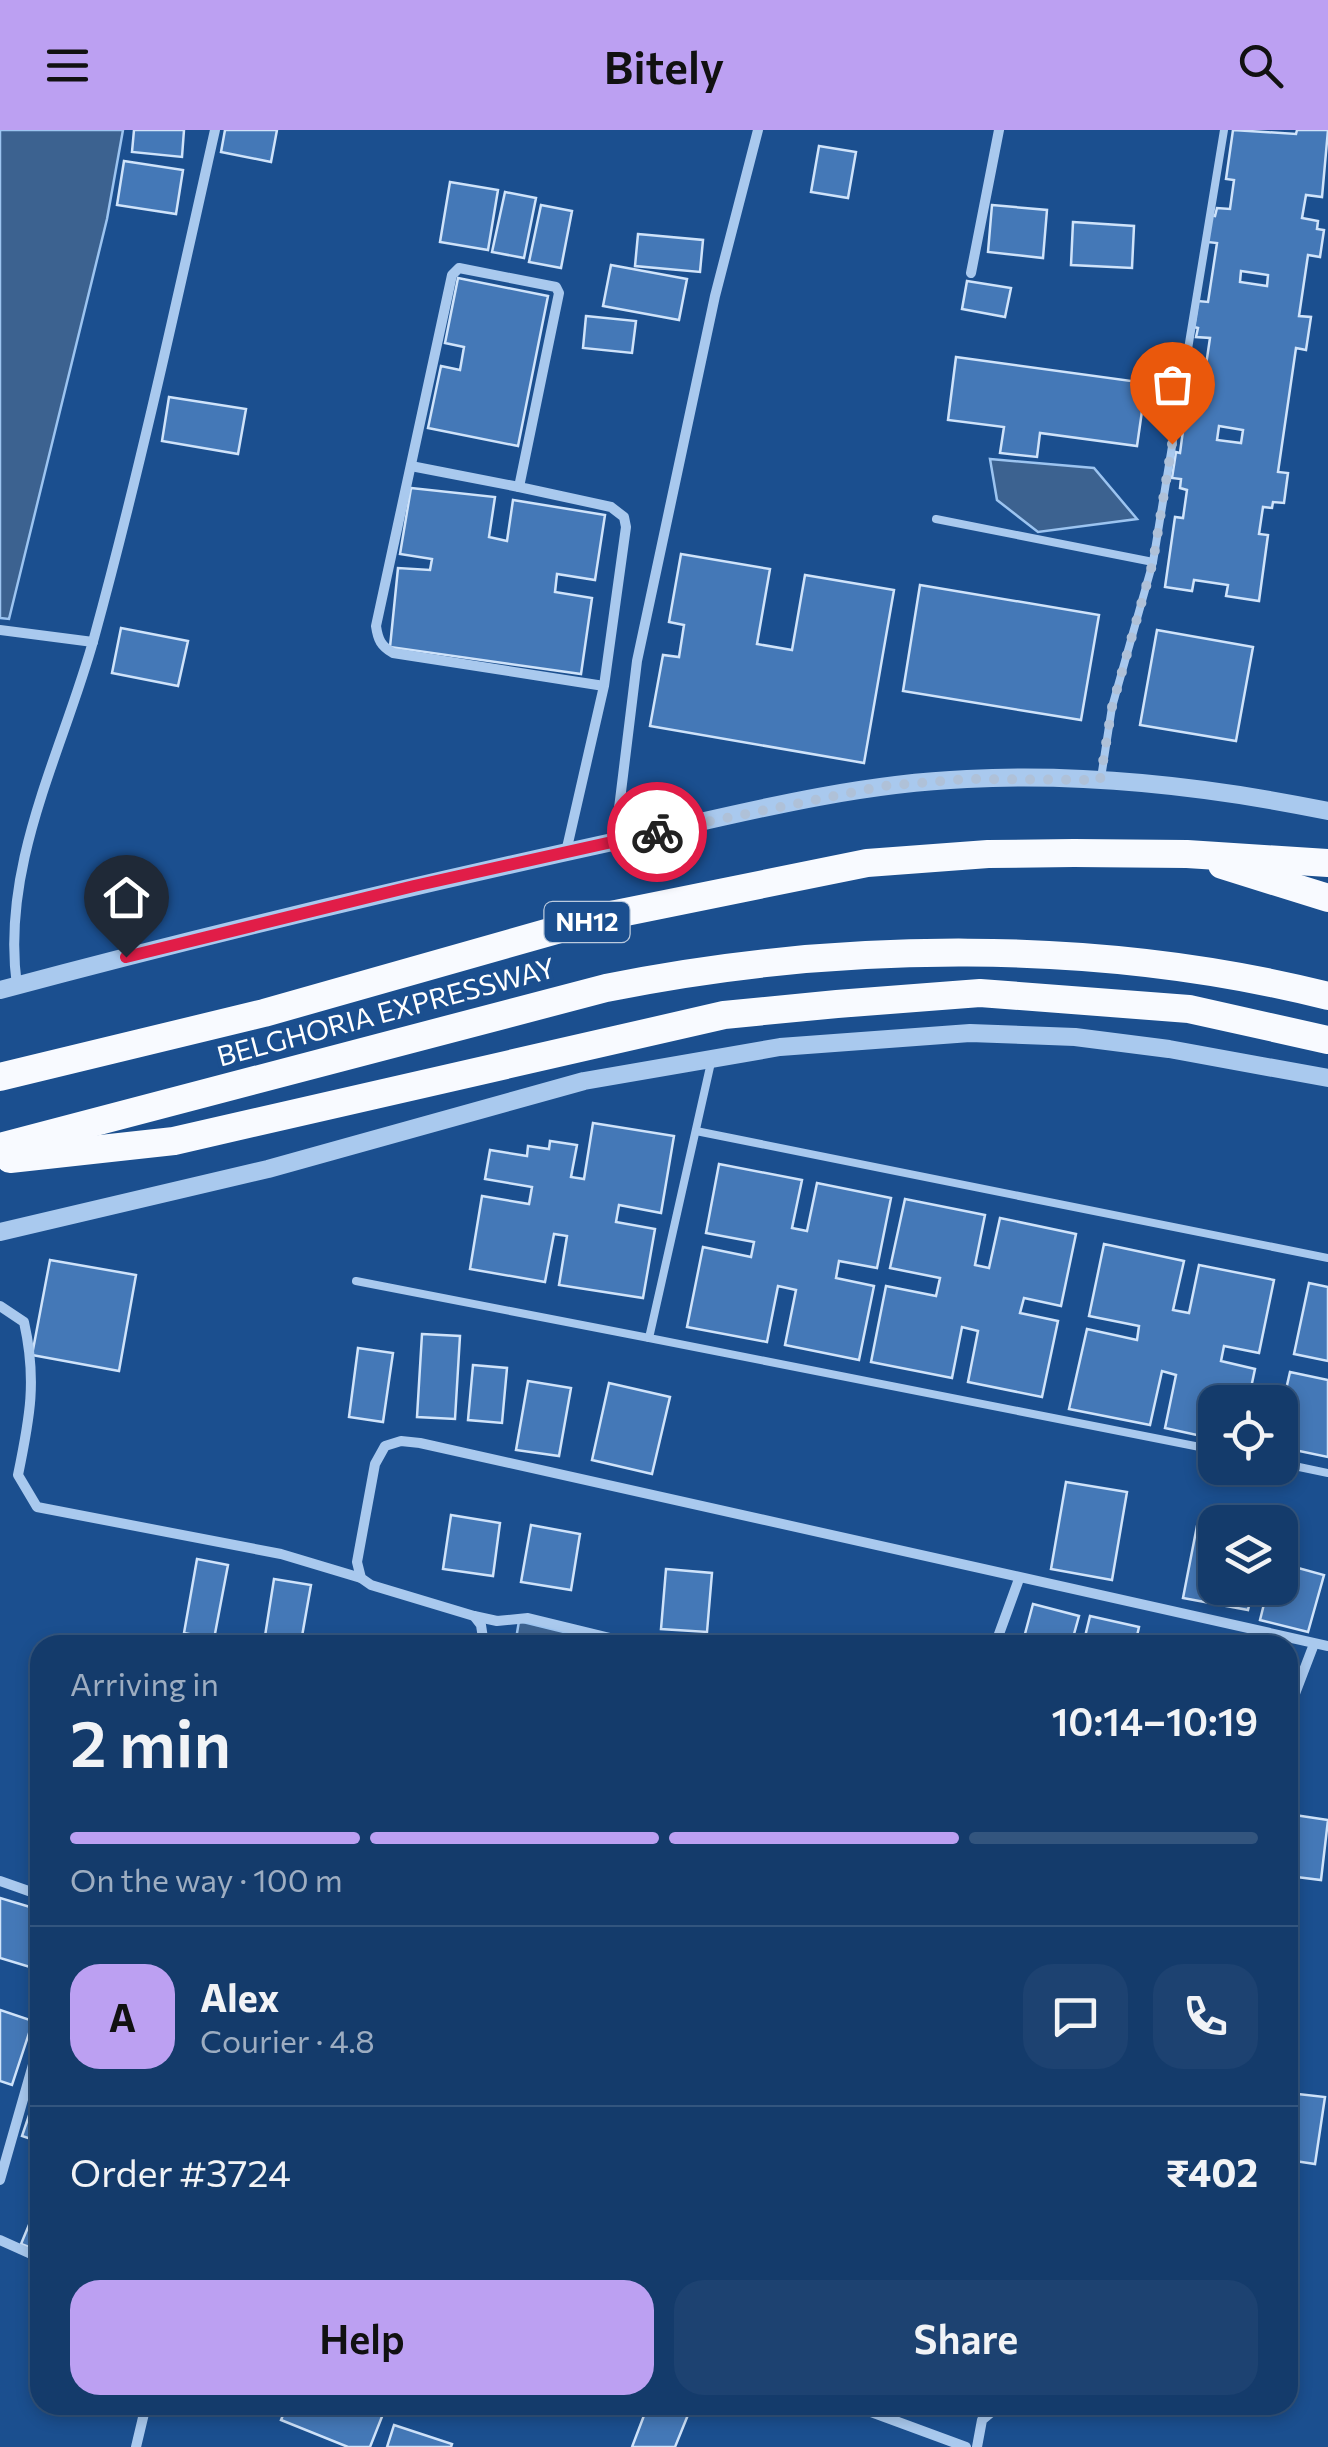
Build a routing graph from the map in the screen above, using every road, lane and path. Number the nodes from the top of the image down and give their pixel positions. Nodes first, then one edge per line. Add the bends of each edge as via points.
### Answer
1 (215, 130) edge
2 (758, 130) edge
3 (999, 130) edge
4 (1224, 130) edge
5 (971, 273) dead end
6 (411, 466) junction
7 (518, 487) junction
8 (936, 519) dead end
9 (1153, 562) junction
10 (0, 630) edge
11 (93, 642) junction
12 (604, 686) junction
13 (1100, 780) junction
14 (1328, 811) edge
15 (615, 841) junction
16 (566, 852) junction
17 (1187, 854) junction
18 (1328, 863) edge
19 (1328, 898) edge
20 (9, 988) edge
21 (1328, 996) edge
22 (1328, 1040) edge
23 (712, 1058) junction
24 (0, 1078) edge
25 (1328, 1078) edge
26 (696, 1131) junction
27 (0, 1147) edge
28 (0, 1160) edge
29 (0, 1232) edge
30 (1328, 1258) edge
31 (356, 1281) dead end
32 (0, 1306) edge
33 (648, 1338) junction
34 (1198, 1447) edge
35 (1298, 1467) edge
36 (1328, 1473) edge
37 (362, 1578) junction
38 (1019, 1578) junction
39 (474, 1616) junction
40 (482, 1635) edge
41 (599, 1635) edge
42 (999, 1635) edge
43 (1274, 1635) edge
44 (1298, 1640) edge
45 (1314, 1644) junction
46 (1328, 1646) edge
47 (1298, 1686) edge
48 (0, 1881) edge
49 (30, 1892) edge
50 (30, 2075) edge
51 (0, 2180) edge
52 (0, 2240) edge
53 (30, 2254) edge
54 (144, 2415) edge
55 (879, 2415) edge
56 (988, 2415) edge
57 (136, 2447) edge
58 (966, 2447) edge
59 (977, 2447) edge

1 - 11 street
2 - 15 street via 715,296 637,662
3 - 5 street
4 - 9 lane
6 - 7 street
6 - 7 street via 452,275 465,268 560,293
6 - 12 street via 376,626 382,646 392,654
7 - 12 street via 611,507 624,517
8 - 9 lane
9 - 13 lane via 1112,707
10 - 11 street
11 - 20 street via 10,879
12 - 16 street
13 - 14 street
13 - 15 street via 982,778 884,786
15 - 16 street
16 - 20 street
17 - 18 highway, BELGHORIA EXPRESSWAY / NH12
17 - 19 highway
17 - 24 highway, BELGHORIA EXPRESSWAY / NH12 via 988,854 867,863 606,916 264,1013
21 - 27 highway, BELGHORIA EXPRESSWAY / NH12 via 1222,973 997,954 788,960 689,971
22 - 28 highway via 1189,1009 999,994 837,1004 724,1015 174,1141
23 - 25 street via 876,1038 1075,1036
23 - 26 lane
23 - 29 street via 584,1081 268,1169
26 - 30 lane
26 - 33 lane
31 - 33 lane
32 - 37 street via 24,1322 33,1360 31,1414 18,1475 38,1507 281,1554
33 - 34 lane
35 - 36 lane
37 - 38 street via 358,1562 375,1464 385,1446 400,1442
37 - 39 street
38 - 42 street
38 - 43 street
39 - 40 street
39 - 41 street via 528,1618
44 - 45 street
45 - 46 street
45 - 47 street
48 - 49 street
50 - 51 street
52 - 53 street
54 - 57 street
55 - 58 street
56 - 59 street

